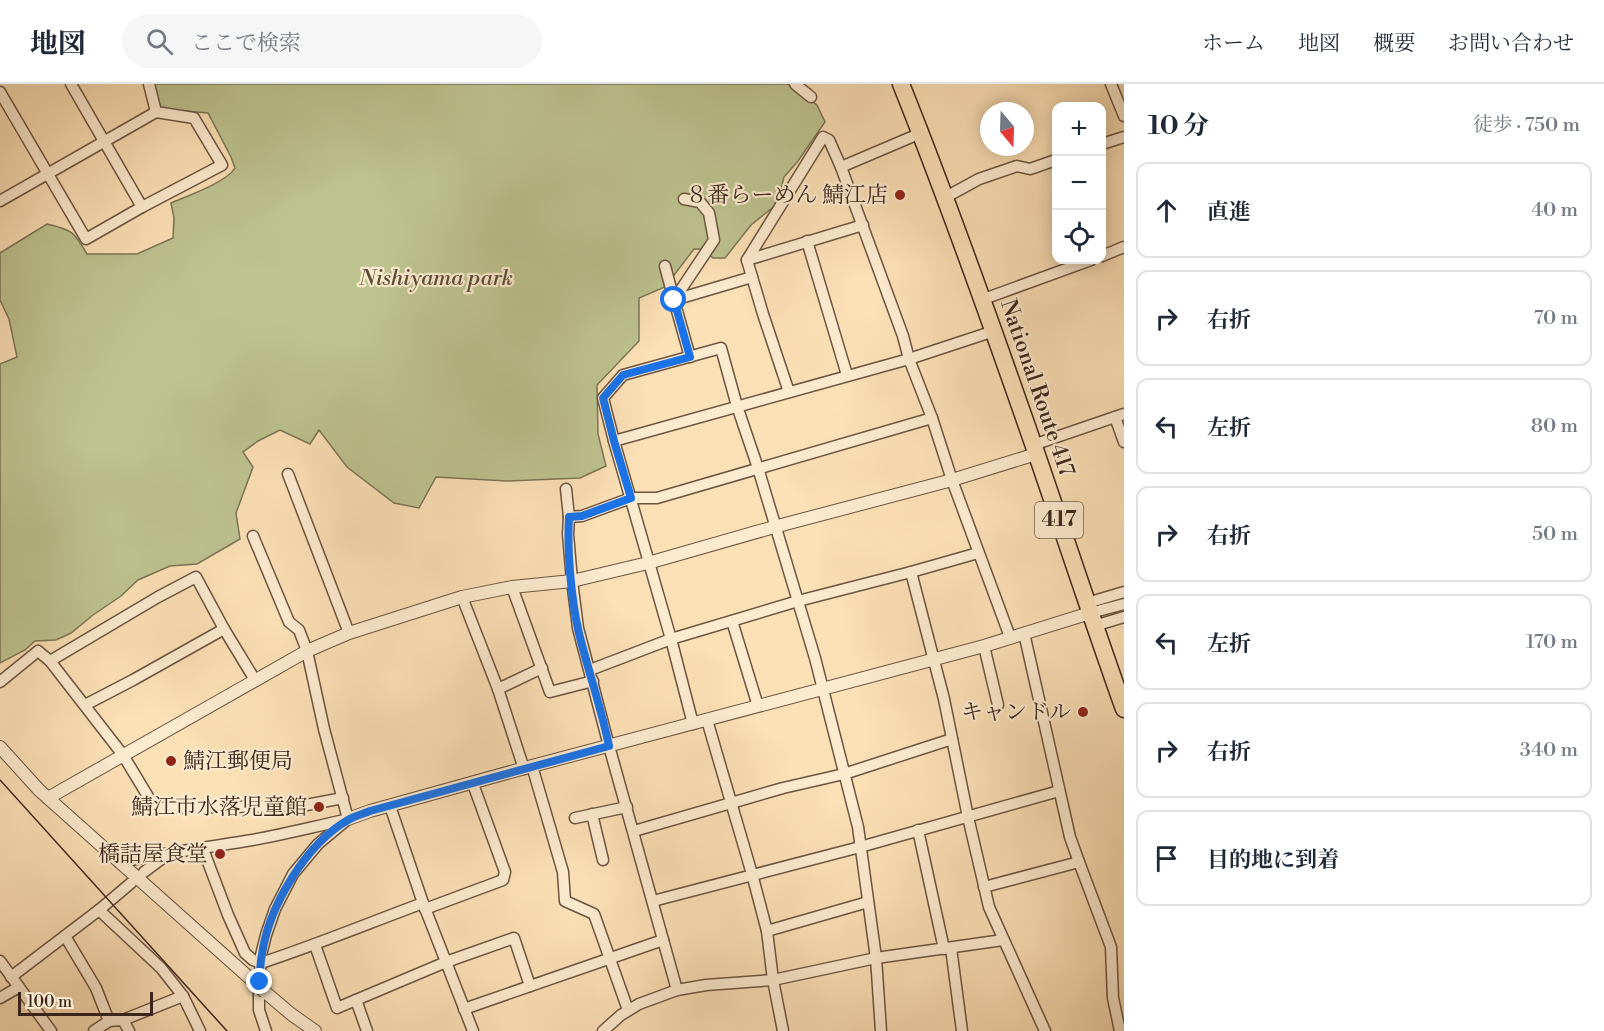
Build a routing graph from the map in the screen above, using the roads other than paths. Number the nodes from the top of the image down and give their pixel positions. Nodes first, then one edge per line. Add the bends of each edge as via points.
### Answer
1 (149, 84) edge
2 (795, 84) edge
3 (901, 84) edge
4 (1111, 84) edge
5 (73, 85) edge
6 (0, 93) edge
7 (811, 97) dead end
8 (156, 112) junction
9 (1124, 116) edge
10 (921, 133) junction
11 (1124, 137) edge
12 (104, 141) junction
13 (1106, 142) edge
14 (1052, 161) edge
15 (841, 167) junction
16 (48, 173) junction
17 (946, 197) junction
18 (684, 199) dead end
19 (0, 201) edge
20 (142, 207) junction
21 (863, 225) junction
22 (807, 241) junction
23 (1124, 248) edge
24 (1106, 254) edge
25 (747, 260) junction
26 (1080, 264) edge
27 (665, 266) dead end
28 (752, 277) junction
29 (674, 300) junction
30 (981, 300) junction
31 (994, 330) junction
32 (690, 357) junction
33 (909, 359) junction
34 (847, 375) junction
35 (789, 392) junction
36 (737, 406) junction
37 (1120, 416) edge
38 (932, 418) junction
39 (614, 441) junction
40 (1124, 442) edge
41 (1035, 449) junction
42 (758, 468) junction
43 (288, 474) dead end
44 (952, 480) junction
45 (566, 489) dead end
46 (631, 498) junction
47 (569, 517) junction
48 (774, 527) junction
49 (253, 536) dead end
50 (978, 552) junction
51 (648, 563) junction
52 (910, 572) junction
53 (572, 581) junction
54 (512, 587) junction
55 (1124, 592) edge
56 (462, 597) junction
57 (798, 601) junction
58 (1124, 604) edge
59 (1090, 614) junction
60 (1124, 617) edge
61 (732, 621) junction
62 (224, 629) junction
63 (349, 633) junction
64 (1024, 633) junction
65 (1010, 637) junction
66 (671, 639) junction
67 (984, 646) junction
68 (307, 651) junction
69 (934, 660) junction
70 (50, 661) junction
71 (542, 668) junction
72 (590, 670) junction
73 (255, 681) junction
74 (593, 681) junction
75 (0, 682) edge
76 (498, 689) junction
77 (823, 689) junction
78 (85, 705) junction
79 (998, 705) dead end
80 (758, 706) junction
81 (1124, 709) edge
82 (707, 720) junction
83 (693, 724) junction
84 (952, 739) junction
85 (609, 746) junction
86 (0, 747) edge
87 (123, 755) junction
88 (528, 768) junction
89 (844, 774) junction
90 (473, 784) junction
91 (1059, 791) junction
92 (48, 798) junction
93 (343, 798) junction
94 (731, 804) junction
95 (390, 806) junction
96 (627, 807) junction
97 (592, 814) junction
98 (968, 817) junction
99 (575, 818) dead end
100 (348, 819) junction
101 (634, 831) junction
102 (918, 831) junction
103 (860, 847) junction
104 (203, 849) junction
105 (170, 852) junction
106 (603, 860) dead end
107 (119, 862) junction
108 (1078, 862) junction
109 (144, 872) dead end
110 (752, 874) junction
111 (131, 883) dead end
112 (984, 887) junction
113 (653, 901) junction
114 (868, 902) junction
115 (424, 906) junction
116 (99, 910) junction
117 (767, 931) junction
118 (65, 936) junction
119 (663, 939) junction
120 (1003, 940) junction
121 (315, 945) junction
122 (948, 948) junction
123 (610, 958) junction
124 (876, 958) junction
125 (0, 961) edge
126 (446, 962) junction
127 (261, 963) junction
128 (12, 977) junction
129 (773, 980) junction
130 (530, 986) junction
131 (19, 987) junction
132 (677, 990) junction
133 (183, 996) junction
134 (0, 998) edge
135 (356, 1000) junction
136 (464, 1009) junction
137 (628, 1010) junction
138 (123, 1020) junction
139 (109, 1021) junction
140 (51, 1031) edge
141 (94, 1031) edge
142 (129, 1031) edge
143 (200, 1031) edge
144 (266, 1031) edge
145 (315, 1031) edge
146 (367, 1031) edge
147 (473, 1031) edge
148 (603, 1031) edge
149 (783, 1031) edge
150 (881, 1031) edge
151 (962, 1031) edge
152 (1045, 1031) edge
153 (1120, 1031) edge

1 - 8 street
2 - 7 street
3 - 10 highway, National Route 417 / 417
4 - 9 street
5 - 12 street
6 - 16 street
8 - 12 street
8 - 20 street via 194,118 222,165
10 - 15 street
10 - 17 highway, National Route 417 / 417
11 - 13 street
12 - 16 street
12 - 20 street
14 - 17 street via 1030,169 1017,166 979,179
15 - 21 street
15 - 25 street via 829,140 823,137
16 - 19 street
16 - 20 street via 86,239
17 - 30 highway, National Route 417 / 417
18 - 29 street via 700,202 709,213 714,240
21 - 22 street
21 - 33 street
22 - 25 street
22 - 34 street
23 - 24 street
25 - 28 street
26 - 30 street
27 - 29 street
28 - 29 street
28 - 35 street
29 - 32 street
30 - 31 highway, National Route 417 / 417
31 - 33 street
31 - 41 highway, National Route 417 / 417
32 - 36 street via 721,348
32 - 39 street via 623,375 603,398
33 - 34 street
33 - 38 street
34 - 35 street
35 - 36 street
36 - 39 street
36 - 42 street
37 - 40 street
37 - 41 street
38 - 42 street
38 - 44 street
39 - 46 street
41 - 44 street
41 - 59 highway, National Route 417 / 417
42 - 46 street via 657,498
42 - 48 street
43 - 63 street
44 - 48 street
44 - 50 street
45 - 47 street
46 - 47 street
46 - 51 street
47 - 53 street
48 - 51 street
48 - 57 street
49 - 68 street via 289,622 299,630
50 - 52 street
50 - 65 street
51 - 53 street
51 - 66 street
52 - 57 street
52 - 69 street
53 - 54 street
53 - 72 street via 578,628
54 - 56 street
54 - 71 street
55 - 59 street
56 - 63 street
56 - 76 street
57 - 61 street
57 - 77 street
58 - 59 street
59 - 60 street
59 - 64 street
59 - 81 highway, National Route 417 / 417
61 - 66 street
61 - 80 street
62 - 70 street via 196,577
62 - 73 street
62 - 78 street
63 - 68 street
64 - 65 street
64 - 91 street
65 - 67 street
66 - 72 street
66 - 83 street
67 - 69 street
67 - 79 street
68 - 73 street
68 - 93 street
69 - 77 street
69 - 84 street
70 - 75 street via 38,651
70 - 78 street
71 - 74 street via 550,692
71 - 76 street
72 - 74 street
73 - 87 street
74 - 85 street
76 - 88 street
77 - 80 street
77 - 89 street
78 - 87 street
80 - 82 street
82 - 83 street
82 - 94 street
83 - 85 street
84 - 89 street
84 - 98 street
85 - 88 street
85 - 96 street
86 - 92 street
87 - 92 street
87 - 93 street via 155,808 301,806
88 - 90 street
88 - 123 street via 562,872 565,901 594,914
89 - 94 street
89 - 103 street
90 - 95 street
90 - 115 street via 505,872 503,880
91 - 98 street
91 - 108 street
92 - 107 street
93 - 100 street
94 - 101 street
94 - 110 street
95 - 100 street
95 - 115 street
96 - 97 street
96 - 101 street
97 - 99 street
97 - 106 street
98 - 102 street
98 - 112 street
100 - 104 street
100 - 127 street via 318,844 293,874 275,909
101 - 113 street
102 - 103 street
102 - 122 street
103 - 110 street
103 - 114 street
104 - 105 street
104 - 127 street via 245,953
105 - 107 street
105 - 109 street
107 - 145 street, bridge via 265,992
108 - 112 street
108 - 153 street via 1111,947 1113,998
110 - 113 street
110 - 117 street
111 - 116 street
112 - 120 street
113 - 119 street
114 - 117 street
114 - 124 street
115 - 121 street via 380,918
115 - 126 street
116 - 118 street
116 - 133 street via 162,968
117 - 129 street
118 - 128 street
118 - 139 street via 96,988
119 - 123 street
119 - 132 street
120 - 122 street
120 - 152 street
121 - 127 street
121 - 135 street via 337,1008
122 - 124 street
122 - 151 street
123 - 130 street
123 - 137 street
124 - 129 street
124 - 150 street
125 - 128 street
126 - 130 street via 514,938
126 - 135 street
126 - 136 street
127 - 144 street via 259,1010
128 - 131 street
129 - 132 street
129 - 149 street
130 - 136 street
131 - 134 street
131 - 140 street
132 - 137 street
133 - 138 street
133 - 143 street
135 - 146 street
136 - 147 street
137 - 148 street
138 - 139 street
138 - 142 street
139 - 141 street

